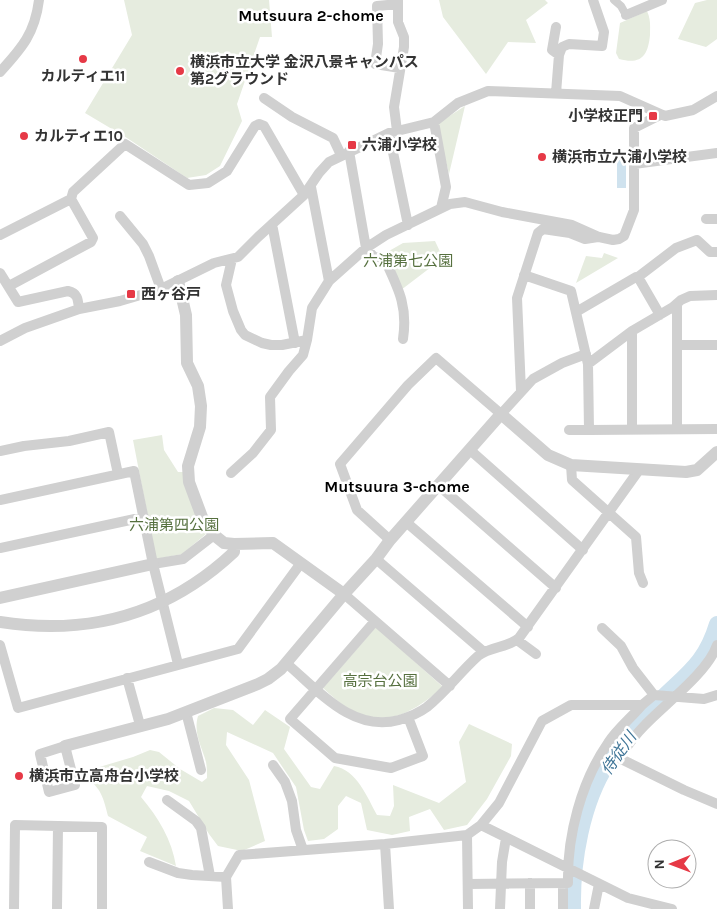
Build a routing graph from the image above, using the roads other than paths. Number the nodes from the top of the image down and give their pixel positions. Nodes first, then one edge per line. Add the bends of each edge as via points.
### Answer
1 (39, 0) edge
2 (593, 0) edge
3 (614, 0) edge
4 (658, 1) edge
5 (398, 2) edge
6 (626, 15) joint
7 (556, 27) dead end
8 (559, 56) junction
9 (400, 68) junction
10 (0, 72) edge
11 (556, 93) junction
12 (717, 96) edge
13 (264, 98) dead end
14 (660, 115) junction
15 (434, 122) junction
16 (393, 132) junction
17 (345, 153) junction
18 (717, 153) edge
19 (634, 164) junction
20 (308, 191) junction
21 (71, 200) junction
22 (441, 208) junction
23 (120, 216) dead end
24 (706, 219) dead end
25 (717, 219) edge
26 (272, 224) junction
27 (408, 225) junction
28 (0, 234) edge
29 (599, 237) junction
30 (366, 248) junction
31 (717, 252) edge
32 (232, 259) junction
33 (0, 273) edge
34 (524, 275) junction
35 (638, 277) junction
36 (178, 281) junction
37 (328, 281) junction
38 (9, 286) junction
39 (161, 288) junction
40 (717, 295) edge
41 (677, 304) junction
42 (79, 309) junction
43 (576, 312) junction
44 (660, 315) junction
45 (632, 331) junction
46 (403, 339) dead end
47 (307, 340) junction
48 (0, 341) edge
49 (295, 343) junction
50 (677, 345) junction
51 (717, 345) edge
52 (587, 359) junction
53 (521, 391) junction
54 (501, 414) junction
55 (677, 429) junction
56 (717, 429) edge
57 (569, 430) dead end
58 (589, 430) junction
59 (632, 430) junction
60 (470, 450) junction
61 (0, 451) edge
62 (717, 452) edge
63 (572, 465) junction
64 (639, 470) junction
65 (118, 474) junction
66 (231, 474) dead end
67 (438, 486) junction
68 (0, 500) edge
69 (609, 513) junction
70 (144, 517) junction
71 (406, 522) junction
72 (214, 535) junction
73 (390, 540) junction
74 (234, 544) junction
75 (0, 548) edge
76 (582, 550) junction
77 (376, 559) junction
78 (301, 563) junction
79 (153, 564) junction
80 (643, 583) dead end
81 (556, 588) junction
82 (344, 594) junction
83 (0, 598) edge
84 (162, 603) junction
85 (375, 621) junction
86 (0, 622) edge
87 (528, 627) junction
88 (602, 628) dead end
89 (517, 640) junction
90 (0, 645) edge
91 (716, 648) edge
92 (484, 652) junction
93 (536, 654) dead end
94 (286, 663) junction
95 (178, 664) junction
96 (127, 678) junction
97 (450, 686) junction
98 (317, 689) junction
99 (655, 695) junction
100 (717, 695) edge
101 (672, 696) junction
102 (642, 706) junction
103 (186, 712) junction
104 (408, 717) junction
105 (140, 725) junction
106 (66, 746) junction
107 (273, 765) dead end
108 (201, 770) dead end
109 (167, 800) dead end
110 (717, 804) edge
111 (58, 826) junction
112 (481, 826) junction
113 (467, 835) junction
114 (506, 838) junction
115 (384, 844) junction
116 (303, 850) junction
117 (149, 862) dead end
118 (567, 868) junction
119 (210, 876) junction
120 (226, 877) junction
121 (530, 883) junction
122 (563, 883) junction
123 (596, 883) junction
124 (468, 884) junction
125 (500, 884) junction
126 (628, 898) junction
127 (656, 907) edge
128 (467, 908) edge
129 (14, 909) edge
130 (57, 909) edge
131 (102, 909) edge
132 (228, 909) edge
133 (389, 909) edge
134 (500, 909) edge
135 (530, 909) edge
136 (562, 909) edge
137 (594, 909) edge
138 (625, 909) edge
139 (672, 909) edge

1 - 10 street via 28,39
2 - 8 street via 604,32 602,46 568,44 562,47
3 - 6 street
4 - 6 street
5 - 9 street via 398,22 404,37
5 - 9 street via 377,6 375,64
7 - 8 street via 552,50
8 - 11 street
9 - 16 street
11 - 14 street via 620,96
11 - 15 street via 488,91 458,103
12 - 14 street via 694,110 673,116
13 - 17 street via 333,138
14 - 19 street via 634,128
15 - 16 street
15 - 22 street via 446,188
16 - 17 street
16 - 27 street
17 - 20 street via 329,162
17 - 30 street
18 - 19 street
19 - 29 street via 634,210 624,236 619,240
20 - 21 street via 264,126 259,124 227,171 208,183 189,185 125,144 73,192
20 - 26 street
20 - 37 street
21 - 28 street
21 - 38 street via 93,238 91,242
22 - 27 street
22 - 29 street via 465,202 572,225
23 - 39 street via 150,256
24 - 25 street
26 - 32 street
26 - 49 street
27 - 30 street
29 - 34 street via 584,239 570,233 543,229 538,233
30 - 37 street
30 - 46 street via 374,257 384,258 401,296 405,323
31 - 35 street via 710,252 697,240 676,248
32 - 36 street
32 - 49 street via 226,285 241,330 262,344
33 - 38 street
34 - 43 street via 571,291
34 - 53 street via 517,298
35 - 43 street
35 - 44 street
36 - 39 street
36 - 72 street via 186,314 187,363 198,386 201,406 200,428 188,466 189,482 202,517
37 - 47 street via 312,308
38 - 42 street via 18,302 68,290 77,296
39 - 42 street
40 - 41 street via 690,296
41 - 44 street
41 - 50 street
42 - 48 street
43 - 52 street
44 - 45 street
45 - 52 street
45 - 59 street
47 - 49 street
47 - 66 street via 303,356 270,397 271,430
50 - 51 street
50 - 55 street
52 - 53 street via 562,363 533,379
52 - 58 street
53 - 54 street
54 - 60 street
54 - 63 street via 548,455
54 - 73 street via 436,358 408,385 340,464 357,510
55 - 56 street
55 - 59 street
57 - 58 street
58 - 59 street
60 - 67 street
60 - 76 street
61 - 65 street via 109,432
62 - 64 street via 692,472
63 - 64 street
63 - 69 street via 572,480
64 - 69 street
65 - 68 street
65 - 70 street via 134,471
67 - 71 street
67 - 81 street
69 - 76 street
69 - 80 street via 636,536
70 - 75 street
70 - 79 street
71 - 73 street
71 - 87 street
72 - 74 street via 224,543
72 - 79 street via 184,559
73 - 77 street
74 - 78 street via 273,543
74 - 84 street via 234,552 218,568
76 - 81 street
77 - 82 street
77 - 92 street
78 - 82 street
78 - 95 street via 238,649
79 - 83 street
79 - 84 street
81 - 87 street
82 - 85 street
82 - 94 street
84 - 86 street via 113,620 70,626
84 - 95 street
85 - 97 street
85 - 98 street
87 - 89 street
88 - 99 street via 621,646 633,668
89 - 92 street
89 - 93 street
90 - 96 street via 18,708
91 - 101 street via 701,670
92 - 97 street
94 - 98 street
94 - 103 street via 258,684
95 - 96 street
96 - 105 street
97 - 104 street via 426,708
98 - 104 street via 342,711 357,718 383,722
98 - 104 street via 290,719 335,758 391,768 423,756
99 - 101 street
99 - 102 street
100 - 101 street via 704,699
101 - 110 street via 618,758
102 - 112 street via 571,705 542,720 499,803
102 - 118 street via 608,742 593,772 573,830
103 - 105 street
103 - 108 street
105 - 106 street
106 - 106 street via 75,785 49,792 40,754
107 - 116 street via 285,782 292,801
109 - 119 street via 201,828
111 - 129 street via 15,825
111 - 130 street
111 - 131 street via 102,828
112 - 113 street
112 - 114 street
113 - 115 street
113 - 124 street
114 - 118 street
114 - 125 street
115 - 116 street
115 - 133 street
116 - 120 street via 239,855
117 - 119 street via 178,873
118 - 122 street via 568,883
118 - 123 street
119 - 120 street
120 - 132 street
121 - 122 street
121 - 125 street
121 - 135 street
122 - 136 street
123 - 126 street
123 - 137 street
124 - 125 street
124 - 128 street
125 - 134 street
126 - 127 street
126 - 138 street
127 - 139 street

